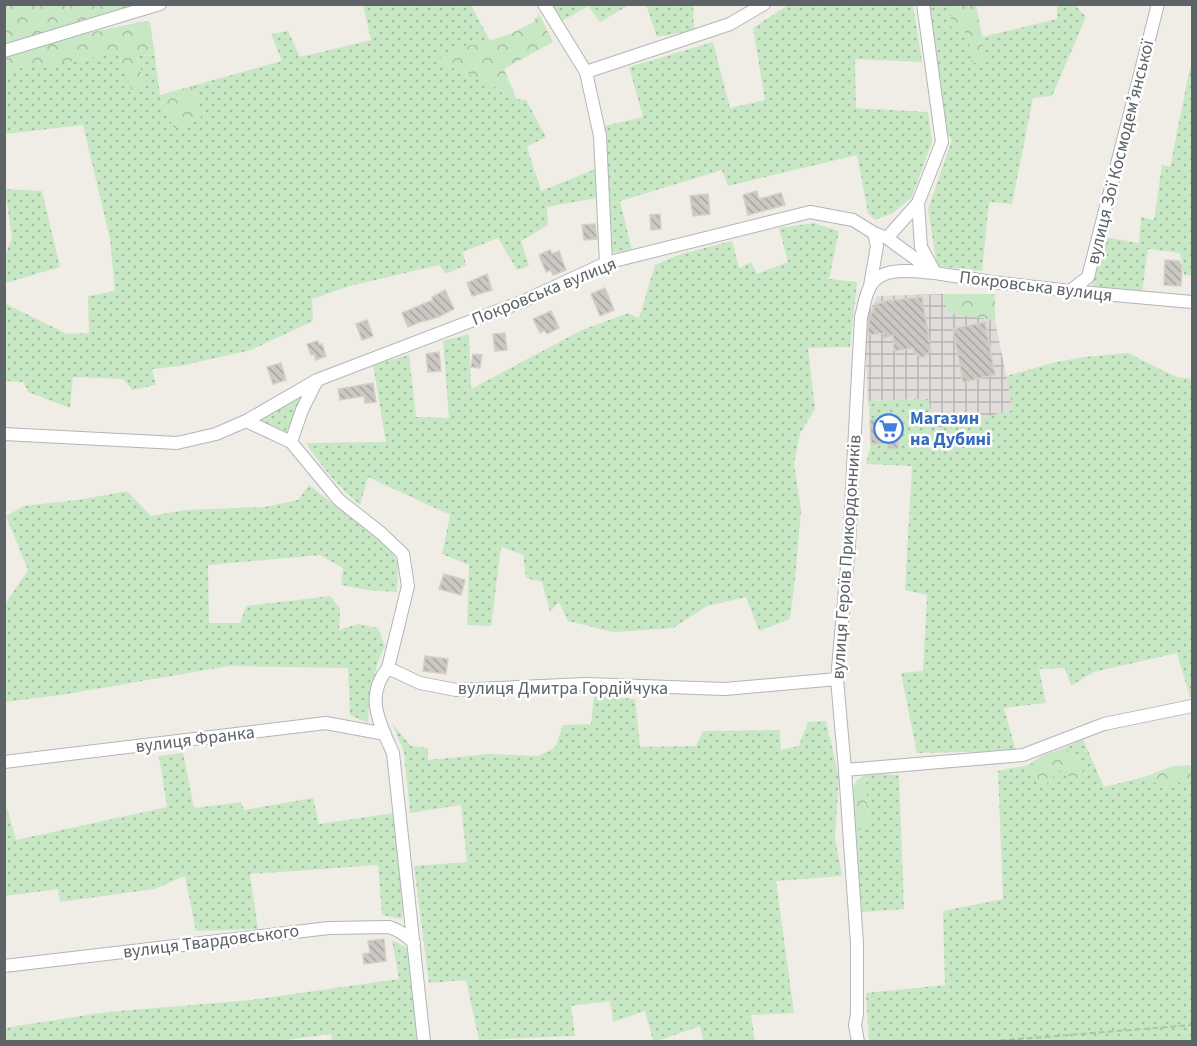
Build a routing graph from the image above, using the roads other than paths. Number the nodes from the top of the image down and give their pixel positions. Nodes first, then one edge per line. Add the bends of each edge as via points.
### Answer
1 (159, 4) edge
2 (544, 4) edge
3 (764, 4) edge
4 (923, 4) edge
5 (1158, 4) edge
6 (4, 51) edge
7 (586, 72) junction
8 (918, 203) junction
9 (874, 233) junction
10 (887, 238) junction
11 (606, 263) junction
12 (935, 273) junction
13 (870, 286) junction
14 (1070, 291) junction
15 (1192, 302) edge
16 (317, 380) junction
17 (246, 421) junction
18 (4, 434) edge
19 (291, 442) junction
20 (388, 668) junction
21 (837, 679) junction
22 (1192, 706) edge
23 (385, 734) junction
24 (4, 762) edge
25 (845, 770) junction
26 (414, 943) junction
27 (4, 966) edge
28 (855, 1025) junction
29 (424, 1041) edge
30 (848, 1041) edge
31 (858, 1041) edge

1 - 6 street
2 - 7 street
3 - 7 street via 730,24
4 - 8 street via 942,142
5 - 14 street, вулиця Зої Космодемʼянської via 1088,277
7 - 11 street via 600,136
8 - 10 street
8 - 12 street via 921,247
9 - 10 street, Покровська вулиця
9 - 11 street, Покровська вулиця via 853,220 810,212
9 - 13 street, вулиця Героїв Прикордонників via 877,246
10 - 12 street, Покровська вулиця
11 - 16 street, Покровська вулиця via 526,300
12 - 13 street via 892,272
12 - 14 street, Покровська вулиця
13 - 21 street, вулиця Героїв Прикордонників via 861,317 849,545
14 - 15 street, Покровська вулиця
16 - 17 street, Покровська вулиця
16 - 19 street
17 - 18 street, Покровська вулиця via 216,434 177,443
17 - 19 street
19 - 20 street via 339,500 404,554 408,586
20 - 21 street, вулиця Дмитра Гордійчука via 420,683 456,690 586,684 725,688
20 - 23 street via 380,677 375,697 377,716
21 - 25 street, вулиця Героїв Прикордонників
22 - 25 street via 1104,724 1023,755
23 - 24 street, вулиця Франка via 326,723
23 - 26 street via 393,753
25 - 28 street, вулиця Героїв Прикордонників via 857,944
26 - 27 street, вулиця Твардовського via 389,927 329,928
26 - 29 street
28 - 30 street
28 - 31 street, вулиця Героїв Прикордонників

